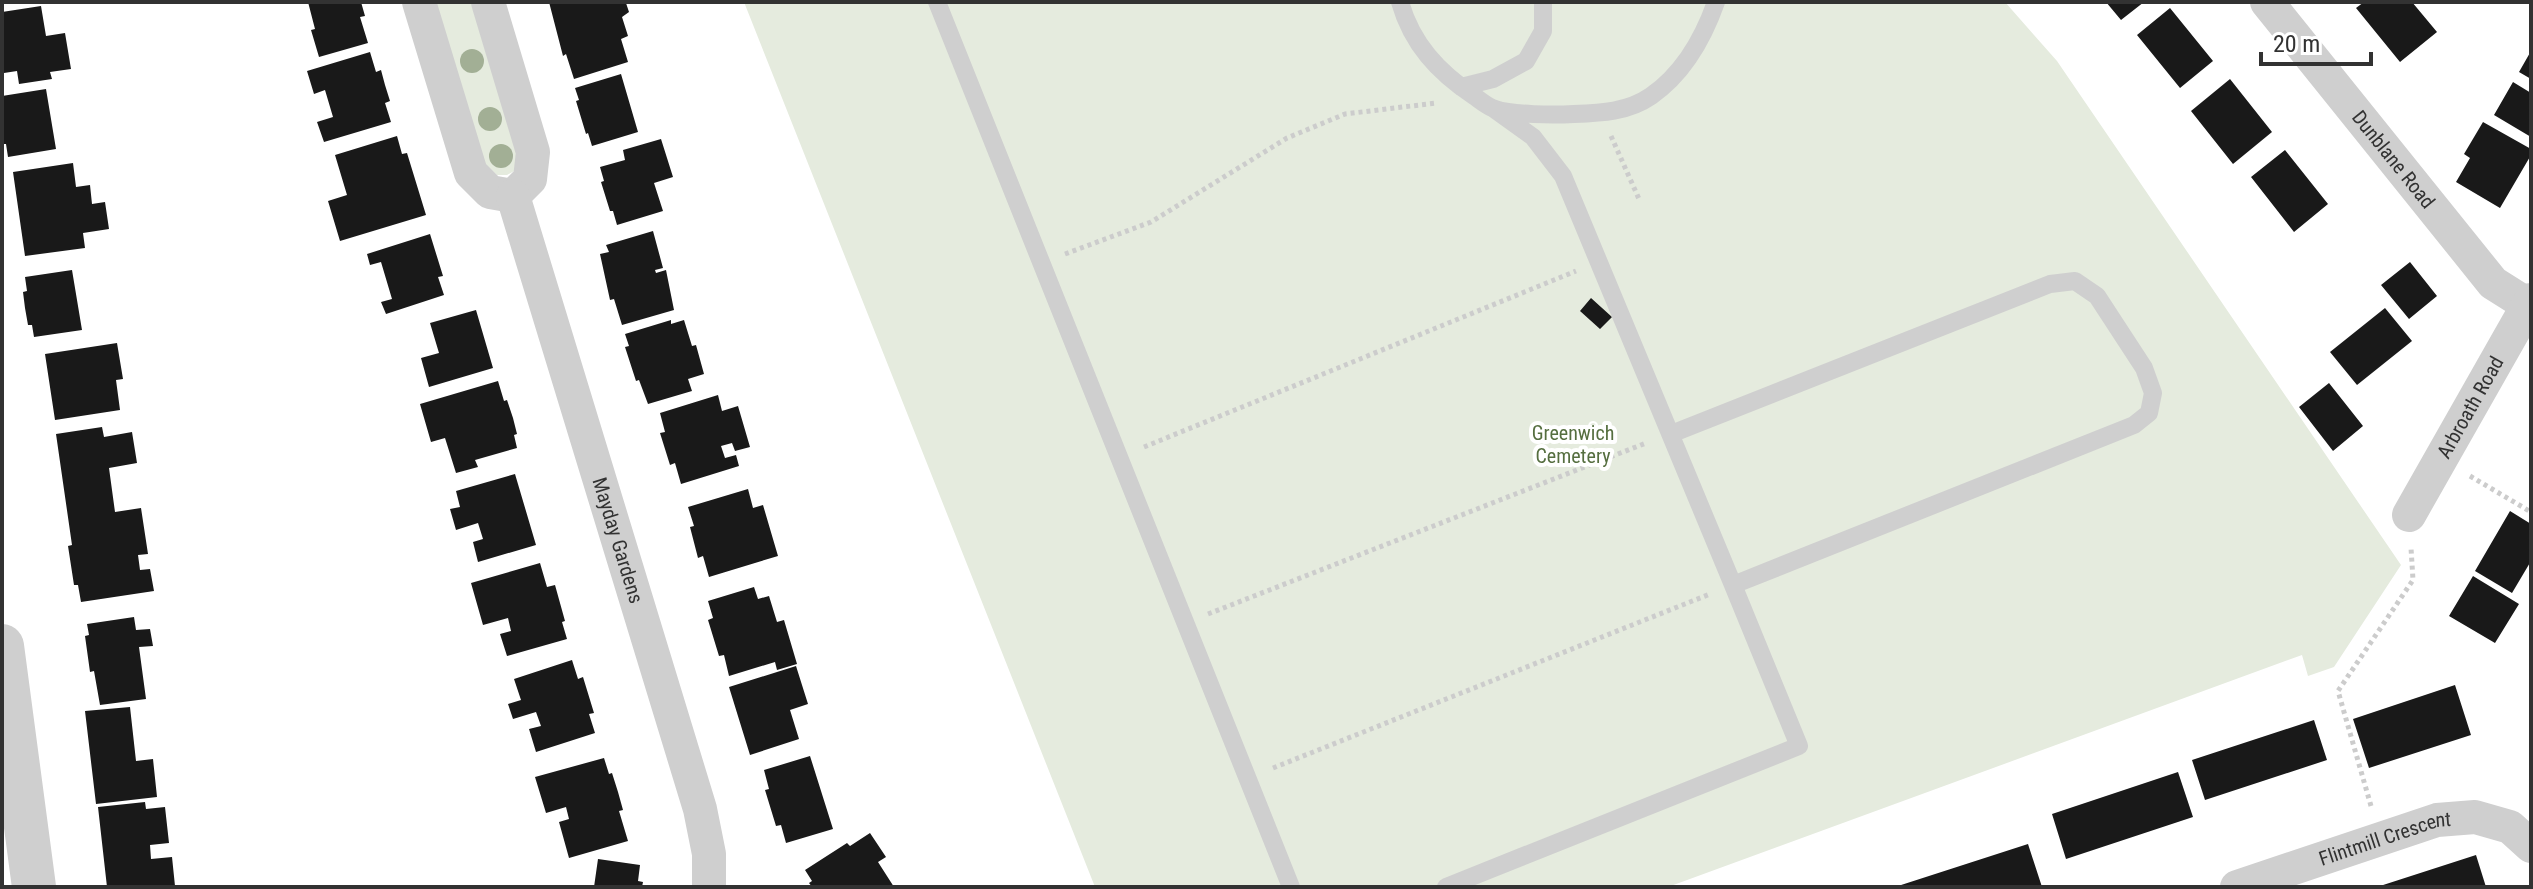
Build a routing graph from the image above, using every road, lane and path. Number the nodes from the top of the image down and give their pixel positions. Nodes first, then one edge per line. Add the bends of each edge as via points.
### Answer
1 (419, 2) edge
2 (488, 2) edge
3 (937, 2) edge
4 (1400, 2) edge
5 (1543, 2) edge
6 (1716, 2) edge
7 (2267, 2) edge
8 (1469, 92) junction
9 (1494, 109) junction
10 (1601, 113) junction
11 (513, 196) junction
12 (1639, 199) dead end
13 (1599, 262) junction
14 (1041, 264) junction
15 (2530, 302) edge
16 (1671, 434) junction
17 (1119, 457) junction
18 (2441, 459) junction
19 (2531, 512) edge
20 (2409, 515) joint
21 (1733, 585) junction
22 (1185, 623) junction
23 (2, 646) edge
24 (1247, 778) junction
25 (2380, 838) junction
26 (2531, 846) edge
27 (34, 887) edge
28 (709, 887) edge
29 (1291, 887) edge
30 (1446, 887) edge
31 (2237, 887) edge

1 - 11 street via 471,173 490,192
2 - 11 street via 533,152 530,179
3 - 14 lane
4 - 8 lane via 1407,25 1432,63
5 - 8 lane via 1543,31 1526,61
6 - 10 lane via 1691,56 1672,78 1649,98
7 - 15 street, Dunblane Road via 2493,283
8 - 9 lane
8 - 14 path via 1345,114 1287,138 1151,222
9 - 10 lane
9 - 13 lane via 1533,137 1563,176
10 - 12 path
11 - 28 street, Mayday Gardens via 700,809
13 - 16 lane
13 - 17 path
14 - 17 lane
15 - 18 street, Arbroath Road
16 - 21 lane
16 - 21 lane via 2050,284 2075,281 2097,296 2144,368 2153,393 2149,413 2134,425
16 - 22 path
17 - 22 lane
18 - 19 path
18 - 20 street, Arbroath Road
20 - 25 path via 2413,580 2338,691
21 - 24 path
21 - 30 lane via 1799,746
22 - 24 lane
23 - 27 street
24 - 29 lane
25 - 26 street, Flintmill Crescent via 2437,820 2475,817 2510,827
25 - 31 street, Flintmill Crescent

